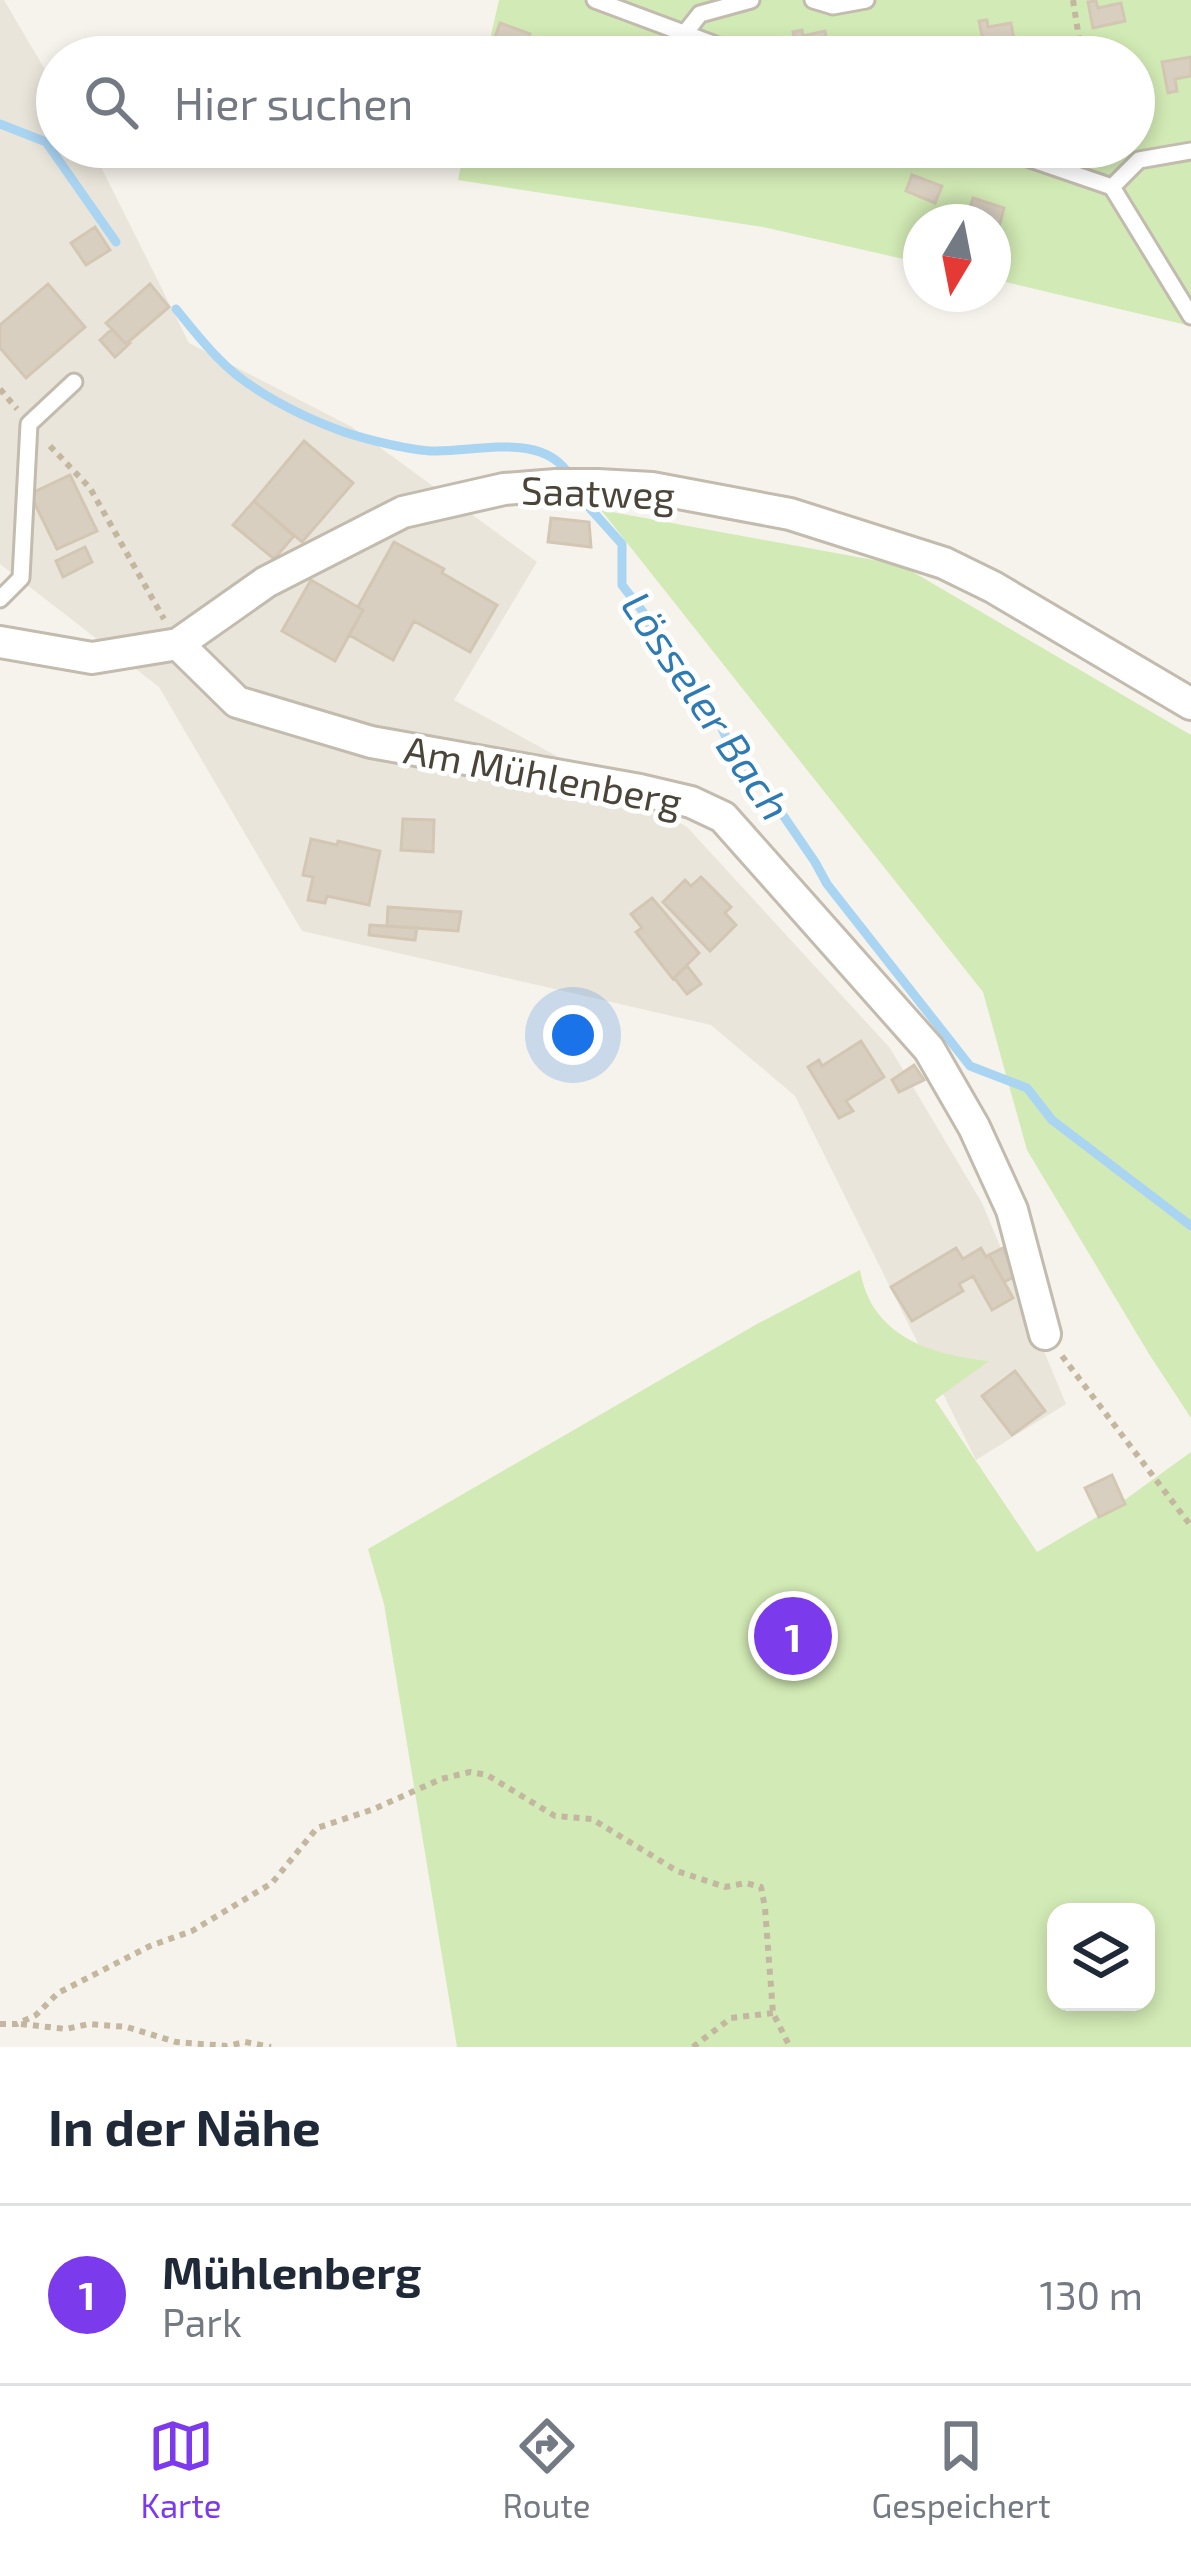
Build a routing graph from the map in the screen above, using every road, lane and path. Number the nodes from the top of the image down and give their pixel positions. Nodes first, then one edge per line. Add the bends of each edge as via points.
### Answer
1 (596, 0) edge
2 (751, 0) edge
3 (813, 0) edge
4 (866, 0) edge
5 (1073, 0) edge
6 (685, 33) junction
7 (693, 36) edge
8 (1079, 36) edge
9 (1191, 151) edge
10 (1155, 157) edge
11 (1056, 168) edge
12 (1131, 168) edge
13 (1112, 187) junction
14 (1191, 316) edge
15 (74, 382) dead end
16 (90, 488) dead end
17 (0, 599) edge
18 (0, 642) edge
19 (178, 644) junction
20 (1191, 704) edge
21 (1045, 1334) joint
22 (1191, 1526) edge
23 (772, 2013) junction
24 (0, 2024) edge
25 (17, 2024) junction
26 (271, 2047) edge
27 (693, 2047) edge
28 (790, 2047) edge

1 - 6 lane
2 - 6 lane via 700,14
3 - 4 lane
5 - 8 path
6 - 7 lane
9 - 10 lane
11 - 13 lane
12 - 13 lane
13 - 14 lane
15 - 17 lane via 29,424 21,578
16 - 19 path
18 - 19 street, Saatweg via 92,658
19 - 20 street, Saatweg via 266,583 403,512 504,489 652,488 790,514 944,563
19 - 21 street, Am Mühlenberg via 237,702 371,742 640,790 723,817 929,1049 1012,1210
21 - 22 path
23 - 25 path via 761,1887 725,1887 676,1871 592,1819 555,1816 470,1772 317,1828 272,1883 192,1931 58,1993
23 - 27 path via 731,2018
23 - 28 path
24 - 25 path
25 - 26 path via 127,2027 176,2042

